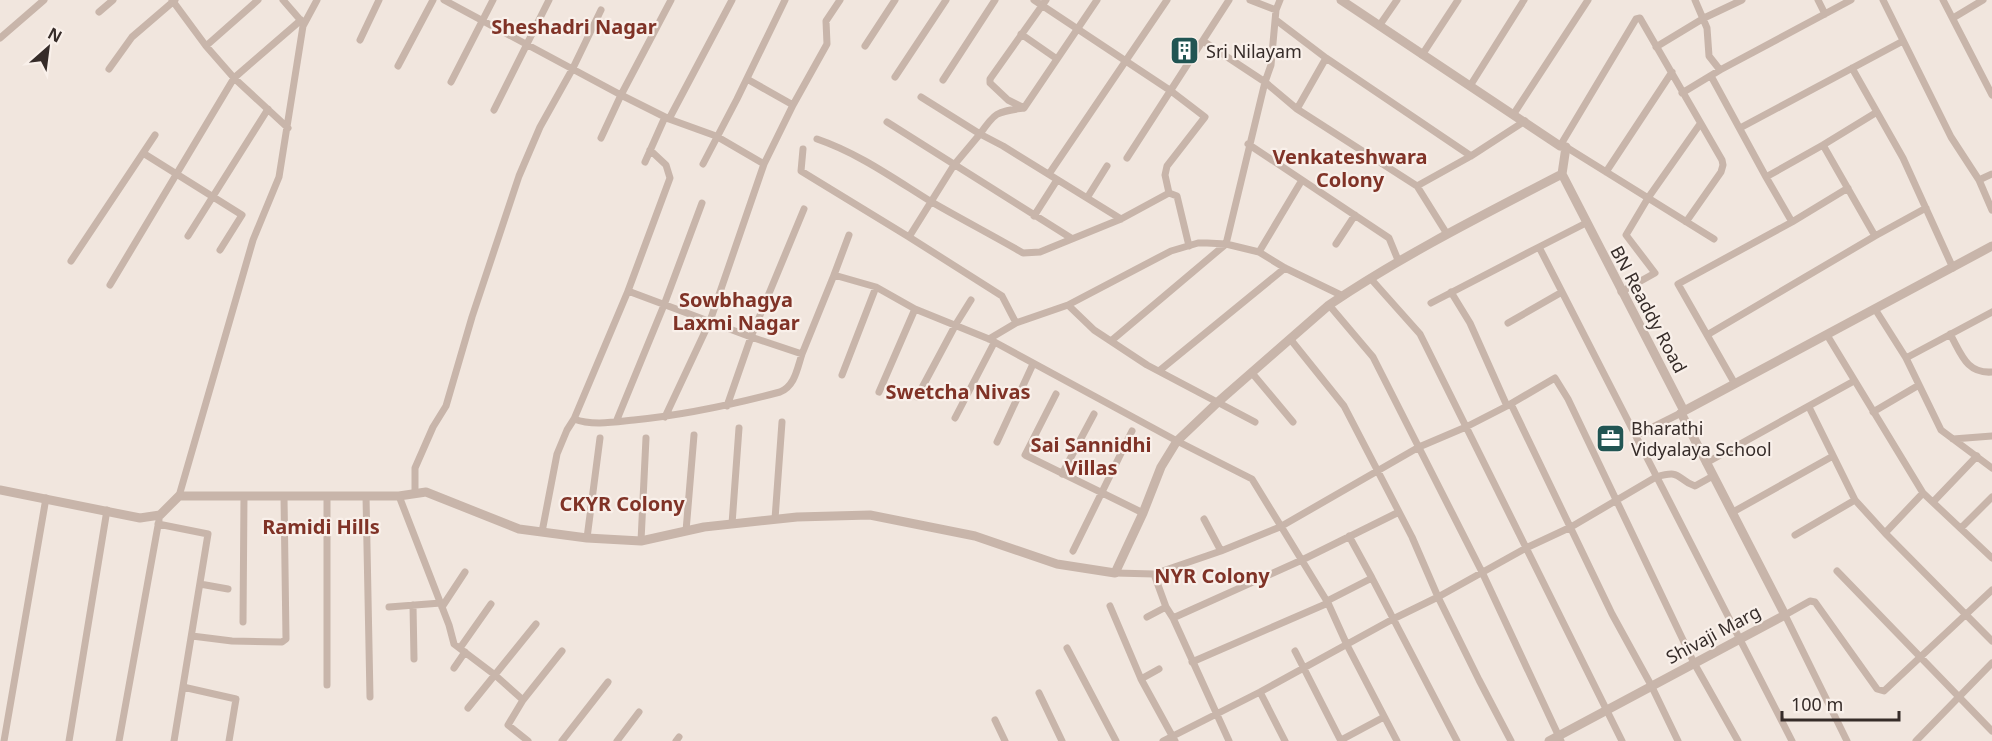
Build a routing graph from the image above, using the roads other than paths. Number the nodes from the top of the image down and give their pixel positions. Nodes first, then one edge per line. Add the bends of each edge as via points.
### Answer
1 (44, 0) edge
2 (113, 0) edge
3 (173, 0) edge
4 (258, 0) edge
5 (283, 0) edge
6 (317, 0) edge
7 (379, 0) edge
8 (433, 0) edge
9 (444, 0) edge
10 (493, 0) edge
11 (549, 0) edge
12 (671, 0) edge
13 (732, 0) edge
14 (785, 0) edge
15 (840, 0) edge
16 (895, 0) edge
17 (946, 0) edge
18 (995, 0) edge
19 (1034, 0) edge
20 (1097, 0) edge
21 (1167, 0) edge
22 (1229, 0) edge
23 (1250, 0) edge
24 (1280, 0) edge
25 (1341, 0) edge
26 (1397, 0) edge
27 (1458, 0) edge
28 (1524, 0) edge
29 (1588, 0) edge
30 (1695, 0) edge
31 (1742, 0) edge
32 (1818, 0) edge
33 (1851, 0) edge
34 (1882, 0) edge
35 (1943, 0) edge
36 (1983, 0) edge
37 (1044, 3) edge
38 (601, 10) dead end
39 (1276, 10) junction
40 (99, 12) dead end
41 (1825, 14) junction
42 (1704, 18) junction
43 (1953, 18) junction
44 (483, 20) junction
45 (1276, 20) junction
46 (302, 23) junction
47 (1379, 26) junction
48 (1077, 28) junction
49 (1021, 34) junction
50 (0, 38) edge
51 (360, 40) dead end
52 (1203, 40) junction
53 (1903, 41) junction
54 (527, 43) junction
55 (206, 46) junction
56 (865, 46) dead end
57 (1656, 47) junction
58 (1422, 56) junction
59 (1326, 58) junction
60 (1057, 59) junction
61 (1125, 61) junction
62 (398, 66) dead end
63 (573, 68) junction
64 (1852, 68) junction
65 (109, 69) dead end
66 (1719, 70) junction
67 (1672, 72) junction
68 (1711, 76) junction
69 (895, 77) dead end
70 (234, 78) junction
71 (747, 79) junction
72 (943, 80) dead end
73 (451, 82) dead end
74 (1265, 82) junction
75 (1470, 86) junction
76 (1171, 91) junction
77 (1682, 93) junction
78 (621, 95) junction
79 (1992, 95) edge
80 (921, 98) dead end
81 (793, 105) junction
82 (1024, 108) junction
83 (1297, 109) junction
84 (268, 110) junction
85 (494, 110) dead end
86 (1877, 112) junction
87 (1513, 115) junction
88 (667, 118) junction
89 (1525, 121) junction
90 (887, 122) dead end
91 (1700, 124) junction
92 (288, 128) junction
93 (1740, 128) junction
94 (980, 134) junction
95 (155, 135) dead end
96 (716, 136) junction
97 (601, 138) dead end
98 (817, 139) dead end
99 (1248, 144) junction
100 (1823, 146) junction
101 (1563, 147) junction
102 (804, 149) dead end
103 (650, 150) junction
104 (143, 153) junction
105 (1471, 156) junction
106 (1127, 158) dead end
107 (645, 162) dead end
108 (703, 164) dead end
109 (764, 164) junction
110 (954, 165) junction
111 (1107, 166) dead end
112 (1606, 172) junction
113 (176, 174) junction
114 (1049, 174) junction
115 (1563, 174) junction
116 (1992, 174) edge
117 (1766, 177) junction
118 (1057, 180) junction
119 (1302, 180) junction
120 (1979, 180) junction
121 (1417, 186) junction
122 (1848, 188) junction
123 (1169, 193) junction
124 (213, 196) junction
125 (1087, 198) junction
126 (1648, 198) junction
127 (932, 201) junction
128 (702, 203) dead end
129 (1926, 208) junction
130 (804, 210) dead end
131 (1992, 210) edge
132 (1355, 215) junction
133 (1034, 216) junction
134 (1121, 219) junction
135 (1686, 222) junction
136 (1792, 222) junction
137 (1586, 223) junction
138 (1447, 234) junction
139 (849, 235) dead end
140 (188, 236) dead end
141 (1875, 236) junction
142 (909, 237) junction
143 (1071, 238) junction
144 (1714, 239) dead end
145 (1226, 244) junction
146 (1336, 244) dead end
147 (1189, 246) junction
148 (1992, 246) edge
149 (1539, 247) junction
150 (220, 250) dead end
151 (1259, 252) junction
152 (71, 261) dead end
153 (1398, 261) junction
154 (1285, 268) junction
155 (1953, 268) junction
156 (834, 275) junction
157 (1371, 279) junction
158 (110, 285) dead end
159 (876, 287) junction
160 (628, 291) junction
161 (1451, 292) junction
162 (1562, 292) junction
163 (1621, 292) junction
164 (1342, 296) junction
165 (971, 300) dead end
166 (1431, 303) dead end
167 (664, 305) junction
168 (1068, 305) junction
169 (1329, 305) junction
170 (915, 309) junction
171 (1875, 309) junction
172 (1992, 312) edge
173 (710, 321) junction
174 (1016, 323) junction
175 (1508, 323) dead end
176 (956, 324) junction
177 (1827, 334) junction
178 (1950, 334) junction
179 (1707, 336) junction
180 (751, 337) junction
181 (1291, 340) junction
182 (991, 341) junction
183 (1111, 341) junction
184 (802, 354) junction
185 (1906, 358) junction
186 (1033, 364) junction
187 (1159, 371) junction
188 (1992, 372) edge
189 (1252, 373) junction
190 (842, 375) dead end
191 (1854, 381) junction
192 (1735, 384) junction
193 (1919, 385) junction
194 (879, 392) dead end
195 (1056, 394) dead end
196 (917, 397) dead end
197 (1218, 402) junction
198 (1509, 405) junction
199 (726, 406) junction
200 (1809, 407) junction
201 (1682, 412) junction
202 (1873, 412) junction
203 (1094, 414) dead end
204 (665, 417) junction
205 (574, 418) junction
206 (955, 418) dead end
207 (616, 422) junction
208 (782, 422) dead end
209 (1255, 422) dead end
210 (1293, 422) dead end
211 (739, 428) dead end
212 (1466, 428) junction
213 (1132, 431) dead end
214 (694, 435) dead end
215 (1637, 435) junction
216 (1992, 436) edge
217 (600, 438) dead end
218 (646, 438) dead end
219 (1953, 439) junction
220 (1177, 441) junction
221 (997, 442) dead end
222 (1419, 447) junction
223 (1833, 456) junction
224 (1977, 456) junction
225 (1706, 463) junction
226 (1992, 468) edge
227 (1377, 472) junction
228 (1062, 474) junction
229 (1713, 476) junction
230 (1656, 477) junction
231 (0, 490) edge
232 (415, 493) junction
233 (1101, 493) junction
234 (1923, 494) junction
235 (179, 496) junction
236 (244, 496) junction
237 (284, 496) junction
238 (327, 496) junction
239 (366, 496) junction
240 (399, 496) junction
241 (1992, 497) edge
242 (46, 498) junction
243 (1855, 500) junction
244 (1618, 501) junction
245 (1933, 502) junction
246 (107, 510) junction
247 (1399, 512) junction
248 (1733, 512) junction
249 (1143, 513) junction
250 (775, 519) junction
251 (1204, 519) dead end
252 (159, 520) junction
253 (732, 524) junction
254 (1280, 527) junction
255 (1571, 527) junction
256 (1961, 528) junction
257 (686, 531) junction
258 (542, 532) junction
259 (1885, 533) junction
260 (1795, 535) dead end
261 (1349, 536) junction
262 (587, 538) junction
263 (641, 541) junction
264 (1526, 548) junction
265 (1072, 551) dead end
266 (1221, 551) junction
267 (1992, 558) edge
268 (1302, 560) junction
269 (1837, 571) dead end
270 (465, 572) dead end
271 (1482, 572) junction
272 (1115, 573) junction
273 (1154, 574) junction
274 (1372, 578) junction
275 (200, 584) junction
276 (228, 589) dead end
277 (1992, 590) edge
278 (1438, 597) junction
279 (1328, 602) junction
280 (491, 604) dead end
281 (413, 605) junction
282 (441, 605) junction
283 (1110, 606) dead end
284 (389, 607) dead end
285 (1166, 607) junction
286 (1785, 615) junction
287 (1967, 615) junction
288 (1147, 617) dead end
289 (1173, 618) junction
290 (1393, 619) junction
291 (243, 622) dead end
292 (536, 624) dead end
293 (192, 636) junction
294 (1740, 639) junction
295 (1992, 641) edge
296 (1347, 645) junction
297 (1067, 648) dead end
298 (463, 650) junction
299 (562, 651) dead end
300 (1295, 651) dead end
301 (1922, 657) junction
302 (414, 658) dead end
303 (1192, 662) junction
304 (1694, 663) junction
305 (1992, 663) edge
306 (454, 668) dead end
307 (1304, 668) junction
308 (1159, 669) dead end
309 (495, 675) junction
310 (1141, 679) junction
311 (608, 682) dead end
312 (327, 685) dead end
313 (1651, 685) junction
314 (183, 687) junction
315 (1260, 692) junction
316 (1039, 693) dead end
317 (370, 697) dead end
318 (1958, 697) junction
319 (523, 700) junction
320 (468, 708) dead end
321 (1607, 710) junction
322 (639, 712) dead end
323 (1217, 714) junction
324 (1384, 717) junction
325 (995, 720) dead end
326 (3, 724) edge
327 (1992, 731) edge
328 (1174, 739) edge
329 (1560, 739) edge
330 (1341, 740) edge
331 (1920, 740) edge
332 (4, 741) edge
333 (69, 741) edge
334 (119, 741) edge
335 (174, 741) edge
336 (229, 741) edge
337 (528, 741) edge
338 (562, 741) edge
339 (617, 741) edge
340 (1005, 741) edge
341 (1062, 741) edge
342 (1116, 741) edge
343 (1163, 741) edge
344 (1229, 741) edge
345 (1286, 741) edge
346 (1397, 741) edge
347 (1457, 741) edge
348 (1512, 741) edge
349 (1549, 741) edge
350 (1622, 741) edge
351 (1678, 741) edge
352 (1738, 741) edge
353 (1792, 741) edge
354 (1847, 741) edge

1 - 50 street
2 - 40 street
3 - 55 street
3 - 65 street via 132,37
4 - 55 street
5 - 46 street
6 - 46 street
7 - 51 street
8 - 62 street
9 - 44 street
10 - 44 street
11 - 54 street
12 - 78 street
13 - 88 street
14 - 71 street
15 - 81 street via 826,21 827,44
16 - 56 street
17 - 69 street
18 - 72 street
19 - 37 street
20 - 48 street
21 - 61 street
22 - 52 street
23 - 39 street
24 - 39 street
25 - 47 street
26 - 47 street
27 - 58 street
28 - 75 street
29 - 87 street
30 - 42 street
31 - 42 street
32 - 41 street
33 - 41 street
34 - 53 street
35 - 43 street
36 - 43 street
37 - 48 street
37 - 49 street
38 - 63 street
39 - 45 street
41 - 66 street
42 - 57 street
42 - 66 street via 1709,56
43 - 79 street
44 - 54 street
44 - 73 street
45 - 59 street
45 - 74 street
46 - 70 street
46 - 92 street
47 - 58 street
48 - 60 street
48 - 61 street
49 - 60 street
49 - 82 street via 990,83 1008,100
52 - 74 street
52 - 76 street
53 - 64 street
53 - 120 street via 1951,137
54 - 63 street
54 - 85 street
55 - 70 street
57 - 67 street
57 - 101 street via 1642,20 1636,19
58 - 75 street
59 - 83 street
59 - 105 street
60 - 82 street
61 - 76 street
61 - 114 street
63 - 78 street
63 - 232 street via 540,127 519,176 446,406 415,468
64 - 86 street
64 - 93 street
66 - 68 street
67 - 77 street
67 - 112 street
68 - 77 street
68 - 93 street
70 - 84 street
70 - 113 street
71 - 81 street
71 - 96 street
74 - 83 street
74 - 99 street
75 - 87 street
76 - 106 street
76 - 123 street via 1205,117 1167,166
77 - 91 street
78 - 88 street
78 - 97 street
80 - 94 street
81 - 109 street
82 - 94 street via 997,113
83 - 121 street
84 - 92 street
84 - 124 street
86 - 100 street
86 - 129 street
87 - 89 street
88 - 96 street
88 - 103 street
89 - 101 street
89 - 105 street
90 - 110 street
91 - 126 street
91 - 135 street via 1724,165
92 - 235 street via 279,177 253,240
93 - 117 street
94 - 110 street
94 - 114 street
95 - 104 street
96 - 108 street
96 - 109 street
98 - 127 street via 841,147
99 - 119 street
99 - 145 street
100 - 117 street
100 - 122 street
101 - 112 street
101 - 115 street
102 - 142 street via 801,171
103 - 107 street
103 - 160 street via 666,165 670,178
104 - 113 street
104 - 152 street
105 - 121 street
109 - 173 street
110 - 127 street
110 - 133 street
111 - 125 street
112 - 126 street
113 - 124 street
113 - 158 street
114 - 118 street
115 - 137 street, BN Readdy Road
115 - 138 street
116 - 120 street
117 - 136 street
118 - 125 street
118 - 133 street
119 - 132 street
119 - 151 street
120 - 131 street
121 - 138 street
122 - 136 street
122 - 141 street
123 - 134 street
123 - 147 street via 1177,196
124 - 140 street
124 - 150 street via 242,215
125 - 134 street
126 - 135 street
126 - 163 street via 1626,235 1655,273
127 - 142 street
127 - 143 street via 1023,253 1040,252
128 - 167 street
129 - 141 street
129 - 155 street
130 - 180 street
132 - 146 street
132 - 153 street via 1389,238
133 - 143 street
134 - 143 street
135 - 144 street
136 - 179 street via 1678,284
137 - 149 street
137 - 163 street, BN Readdy Road
138 - 153 street
139 - 156 street
141 - 179 street
142 - 174 street via 1002,296
145 - 147 street
145 - 151 street
145 - 183 street
147 - 168 street via 1171,251
148 - 155 street
149 - 161 street
149 - 162 street
151 - 154 street
153 - 157 street
154 - 164 street
154 - 187 street
155 - 171 street
156 - 159 street
156 - 184 street
157 - 164 street
157 - 212 street via 1420,334
159 - 170 street
159 - 190 street
160 - 167 street
160 - 205 street
161 - 166 street
161 - 198 street
162 - 175 street
162 - 215 street
163 - 201 street, BN Readdy Road
164 - 169 street
165 - 176 street
167 - 173 street
167 - 207 street
168 - 174 street
168 - 183 street
169 - 181 street
169 - 222 street via 1373,357
170 - 176 street
170 - 194 street
171 - 177 street
171 - 185 street
172 - 178 street
173 - 180 street
173 - 204 street
174 - 182 street
176 - 182 street
176 - 196 street
177 - 191 street
177 - 192 street
178 - 185 street
178 - 188 street via 1972,369
179 - 192 street
180 - 184 street
180 - 199 street
181 - 189 street
181 - 227 street via 1344,406
182 - 186 street
182 - 206 street
183 - 187 street
184 - 199 street via 788,389
185 - 193 street
186 - 220 street
186 - 221 street
187 - 197 street
189 - 197 street
189 - 210 street
191 - 200 street
191 - 202 street
192 - 201 street
193 - 202 street
193 - 219 street via 1941,430
195 - 228 street via 1024,455
197 - 209 street
197 - 220 street
198 - 212 street
198 - 244 street via 1555,378
198 - 255 street
199 - 204 street
200 - 223 street
200 - 225 street
201 - 215 street
201 - 225 street, Shivaji Marg
202 - 234 street
203 - 228 street
204 - 207 street
205 - 207 street via 583,422
205 - 258 street via 556,453
208 - 250 street
211 - 253 street
212 - 222 street
212 - 264 street
213 - 233 street
214 - 257 street
215 - 230 street
216 - 219 street
217 - 262 street
218 - 263 street
219 - 224 street
220 - 249 street via 1161,467
220 - 254 street via 1252,479
222 - 227 street
222 - 271 street
223 - 243 street
223 - 248 street
224 - 226 street
224 - 245 street
225 - 229 street, Shivaji Marg
227 - 247 street
227 - 254 street
228 - 233 street
229 - 230 street via 1695,486 1671,473
229 - 248 street, Shivaji Marg
230 - 244 street
230 - 294 street
231 - 242 street
232 - 240 street
232 - 258 street via 426,492 519,529
233 - 249 street
233 - 265 street
234 - 245 street
234 - 259 street
235 - 236 street
235 - 252 street
236 - 237 street
236 - 291 street
237 - 238 street
237 - 293 street via 286,639 232,641
238 - 239 street
238 - 312 street
239 - 240 street
239 - 317 street
240 - 282 street
241 - 256 street
242 - 246 street
242 - 326 street
243 - 259 street
243 - 260 street
244 - 255 street
244 - 304 street
245 - 256 street
246 - 252 street
246 - 333 street
247 - 261 street
247 - 278 street
248 - 286 street, Shivaji Marg
249 - 272 street
250 - 253 street
250 - 272 street via 870,515 975,536 1057,564
251 - 266 street
252 - 275 street via 208,534
252 - 334 street
253 - 257 street
254 - 266 street
254 - 268 street
255 - 264 street
255 - 313 street
256 - 267 street
257 - 263 street
258 - 262 street
259 - 287 street
261 - 268 street
261 - 274 street
262 - 263 street
264 - 271 street
264 - 321 street
266 - 273 street
268 - 279 street
268 - 289 street
269 - 301 street
270 - 282 street
271 - 278 street
271 - 329 street
272 - 273 street
273 - 285 street
274 - 279 street
274 - 290 street
275 - 276 street
275 - 293 street
277 - 287 street
278 - 290 street
278 - 348 street
279 - 296 street
279 - 303 street
280 - 298 street
281 - 282 street
281 - 284 street
281 - 302 street
282 - 298 street via 454,644
283 - 310 street
285 - 288 street
285 - 289 street
286 - 294 street, Shivaji Marg
286 - 301 street via 1815,602 1881,691
286 - 354 street
287 - 295 street
287 - 301 street
289 - 303 street
290 - 296 street
290 - 347 street
292 - 309 street
293 - 314 street
294 - 304 street, Shivaji Marg
294 - 353 street
296 - 307 street
296 - 324 street
297 - 342 street
298 - 306 street
298 - 309 street
299 - 319 street
300 - 307 street
301 - 318 street
303 - 323 street
304 - 313 street, Shivaji Marg
304 - 352 street
305 - 318 street
307 - 315 street
307 - 330 street
308 - 310 street
309 - 319 street
309 - 320 street
310 - 328 street
311 - 338 street
313 - 321 street, Shivaji Marg
313 - 351 street
314 - 335 street
314 - 336 street via 236,699
315 - 323 street
315 - 345 street
316 - 341 street
318 - 327 street
318 - 331 street
319 - 337 street via 508,725
321 - 329 street, Shivaji Marg
321 - 350 street
322 - 339 street
323 - 328 street
323 - 344 street
324 - 330 street
324 - 346 street
325 - 340 street
326 - 332 street
328 - 343 street
329 - 349 street, Shivaji Marg

